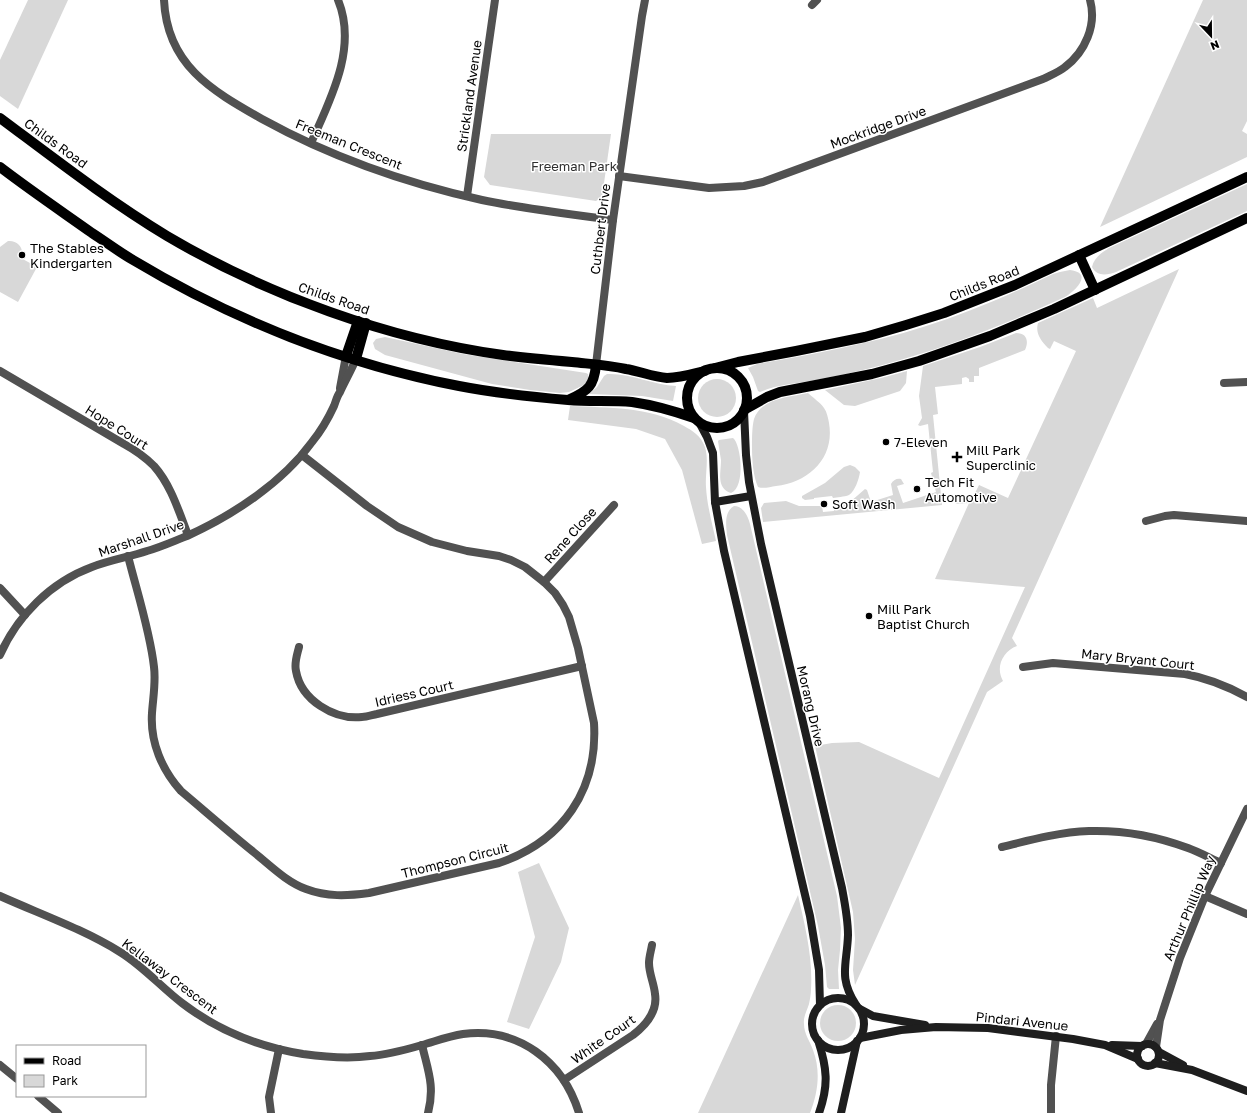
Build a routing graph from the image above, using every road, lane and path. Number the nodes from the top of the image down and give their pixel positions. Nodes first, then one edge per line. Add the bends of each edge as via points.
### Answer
1 (164, 0) edge
2 (338, 0) edge
3 (495, 0) edge
4 (645, 0) edge
5 (1090, 0) edge
6 (0, 118) edge
7 (311, 143) junction
8 (0, 167) edge
9 (619, 176) junction
10 (1247, 177) edge
11 (467, 196) junction
12 (1247, 218) edge
13 (613, 220) junction
14 (1079, 255) junction
15 (1095, 290) junction
16 (362, 322) junction
17 (346, 356) junction
18 (356, 359) junction
19 (596, 365) junction
20 (710, 369) junction
21 (0, 371) edge
22 (1247, 382) edge
23 (1224, 384) dead end
24 (339, 393) junction
25 (568, 400) junction
26 (744, 410) junction
27 (697, 420) junction
28 (302, 455) junction
29 (751, 496) junction
30 (715, 502) junction
31 (614, 504) dead end
32 (1146, 520) dead end
33 (1247, 521) edge
34 (188, 535) junction
35 (128, 556) junction
36 (544, 582) junction
37 (0, 588) edge
38 (25, 615) junction
39 (299, 647) dead end
40 (0, 655) edge
41 (582, 666) junction
42 (1023, 666) dead end
43 (1247, 697) edge
44 (1247, 809) edge
45 (1002, 847) dead end
46 (1221, 863) junction
47 (0, 896) edge
48 (1205, 896) junction
49 (1247, 914) edge
50 (652, 945) dead end
51 (820, 1005) junction
52 (858, 1007) junction
53 (1160, 1020) junction
54 (936, 1027) junction
55 (1056, 1036) junction
56 (818, 1040) junction
57 (858, 1040) junction
58 (422, 1045) junction
59 (1105, 1045) junction
60 (1144, 1045) junction
61 (279, 1049) junction
62 (1157, 1049) junction
63 (1138, 1059) junction
64 (1155, 1063) junction
65 (0, 1064) edge
66 (1192, 1070) junction
67 (16, 1078) edge
68 (564, 1080) junction
69 (1247, 1091) edge
70 (39, 1097) edge
71 (58, 1113) edge
72 (271, 1113) edge
73 (428, 1113) edge
74 (579, 1113) edge
75 (819, 1113) edge
76 (841, 1113) edge
77 (1051, 1113) edge

1 - 7 street, Freeman Crescent via 164,10 172,38 198,77 228,99
2 - 7 street via 344,28 342,62 332,97
3 - 11 street, Strickland Avenue
4 - 9 street, Cuthbert Drive
5 - 9 street, Mockridge Drive via 1090,31 1074,60 1043,78 953,112 781,176 744,186 690,187
6 - 16 main road, Childs Road via 132,214 210,260 289,296
7 - 11 street, Freeman Crescent via 378,171
8 - 17 main road via 132,260 217,305 268,328
9 - 13 street, Cuthbert Drive
10 - 14 main road, Childs Road
11 - 13 street, Freeman Crescent
12 - 15 main road
13 - 19 street, Cuthbert Drive
14 - 15 main road
14 - 20 main road, Childs Road via 978,301 906,326
15 - 26 main road via 953,350 872,374 780,392
16 - 17 main road
16 - 18 main road
16 - 19 main road, Childs Road via 393,332 502,355
17 - 18 main road
17 - 24 street, Marshall Drive
18 - 24 street, Marshall Drive
18 - 25 main road via 459,386 505,394
19 - 20 main road, Childs Road via 624,368 664,378 685,376
19 - 25 main road, Cuthbert Drive via 594,381 590,387
20 - 26 main road via 725,369 742,381 747,400
20 - 27 main road via 697,376 688,392 689,410
21 - 34 street, Hope Court via 138,452 149,461 167,486
22 - 23 street
24 - 28 street, Marshall Drive via 327,419
25 - 27 main road via 644,404
26 - 27 main road via 736,421 724,427 707,426
26 - 29 main road, Morang Drive
27 - 30 main road via 713,453
28 - 34 street, Marshall Drive via 244,505
28 - 36 street, Thompson Circuit via 398,527 432,542 512,560
29 - 30 main road
29 - 52 main road, Morang Drive via 844,896 848,934 844,974 848,990
30 - 51 main road via 724,551 811,922 819,970
31 - 36 street, Rene Close
32 - 33 street via 1174,515
34 - 35 street, Marshall Drive via 163,546
35 - 38 street, Marshall Drive via 78,573 50,590
35 - 41 street, Thompson Circuit via 152,654 155,681 152,729 166,772 181,791 279,873 291,882 321,894 352,896 473,869 514,858 546,838 572,810 582,794 590,770 594,747 594,723
36 - 41 street, Thompson Circuit via 555,593 569,617
37 - 38 street
38 - 40 street, Marshall Drive
39 - 41 street, Idriess Court via 296,671 307,694 324,709 335,714 361,717
42 - 43 street, Mary Bryant Court via 1053,663 1185,674 1219,683
44 - 46 street, Arthur Phillip Way
45 - 46 street via 1068,833 1114,832 1150,836 1171,842
46 - 48 street, Arthur Phillip Way
47 - 61 street, Kellaway Crescent via 108,944 196,1013 230,1032
48 - 49 street
48 - 53 street, Arthur Phillip Way via 1180,958
50 - 68 street, White Court via 649,963 656,994 653,1013 648,1022 633,1036
51 - 52 main road via 834,998 846,999
51 - 56 main road via 812,1018 814,1034
52 - 54 main road, Pindari Avenue via 873,1016
52 - 57 main road via 864,1024
53 - 60 street, Arthur Phillip Way
53 - 62 street, Arthur Phillip Way
54 - 55 main road, Pindari Avenue via 988,1028
54 - 57 main road, Pindari Avenue via 900,1030
55 - 59 main road, Pindari Avenue
55 - 77 street
56 - 57 main road via 823,1045 837,1050 851,1046
56 - 75 main road via 826,1074 824,1099
57 - 76 main road
58 - 61 street, Kellaway Crescent via 394,1052 348,1058
58 - 68 street, Kellaway Crescent via 464,1034 481,1033 508,1038 542,1055
58 - 73 street via 432,1091
59 - 60 main road, Pindari Avenue
59 - 63 main road, Pindari Avenue
60 - 62 main road via 1153,1045
60 - 63 main road via 1138,1052
61 - 72 street via 269,1097
62 - 64 main road via 1159,1058
62 - 66 main road
63 - 64 main road via 1146,1065
64 - 66 main road
65 - 67 street
66 - 69 main road
68 - 74 street, Kellaway Crescent
70 - 71 street

